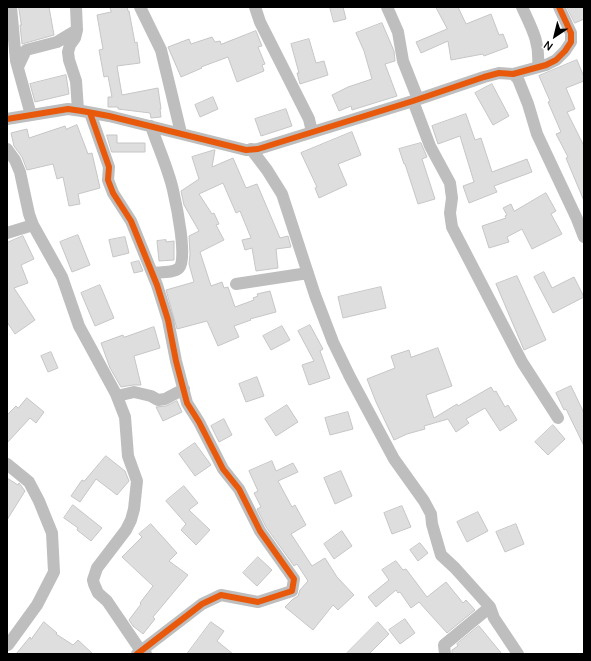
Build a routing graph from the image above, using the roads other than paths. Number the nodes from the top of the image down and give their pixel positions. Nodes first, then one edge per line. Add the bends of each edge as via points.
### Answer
1 (11, 7) edge
2 (76, 7) edge
3 (140, 7) edge
4 (255, 7) edge
5 (387, 7) edge
6 (522, 7) edge
7 (559, 7) edge
8 (77, 30) junction
9 (538, 66) junction
10 (18, 67) junction
11 (513, 74) junction
12 (415, 100) junction
13 (78, 110) junction
14 (90, 112) junction
15 (31, 115) junction
16 (7, 119) edge
17 (151, 126) junction
18 (312, 132) junction
19 (181, 133) junction
20 (7, 149) edge
21 (251, 149) junction
22 (580, 217) edge
23 (33, 225) junction
24 (7, 233) edge
25 (584, 237) edge
26 (152, 273) junction
27 (308, 273) junction
28 (236, 284) dead end
29 (184, 389) junction
30 (117, 396) junction
31 (558, 418) dead end
32 (7, 464) edge
33 (490, 608) junction
34 (8, 645) dead end
35 (141, 653) edge
36 (445, 654) edge
37 (518, 654) edge

1 - 10 street
2 - 8 street
3 - 19 street via 161,50
4 - 18 street via 260,22 309,119
5 - 12 street via 398,32 403,61
6 - 9 street via 538,44
7 - 9 street via 571,33 571,42 556,60
8 - 10 street via 57,42 26,50
8 - 13 street via 68,52 76,81
9 - 11 street
10 - 15 street
11 - 12 street via 499,73
11 - 22 street via 518,78 537,134
12 - 18 street
12 - 31 street via 430,146 450,183 452,227 522,362
13 - 14 street
13 - 15 street via 68,109
14 - 17 street
14 - 26 street via 109,167 108,180 113,193 131,221
15 - 16 street
17 - 19 street
17 - 26 street via 173,189 184,257 180,267 175,270
18 - 21 street
19 - 21 street via 246,150
20 - 23 street via 20,172
21 - 27 street via 282,194
22 - 25 street
23 - 24 street
23 - 30 street via 62,278 83,335
26 - 29 street via 168,320
27 - 28 street
27 - 33 street via 333,342 350,377 394,459 431,514 441,555
29 - 30 street via 158,400 134,392
29 - 35 street via 187,403 223,469 239,489 260,530 294,579 292,591 258,602 221,595 202,604
30 - 35 street via 124,417 128,456 137,481 134,509 126,530 98,568 93,580 98,593 107,601
32 - 34 street via 29,482 39,501 52,533 54,572 37,605
33 - 36 street via 444,645
33 - 37 street

